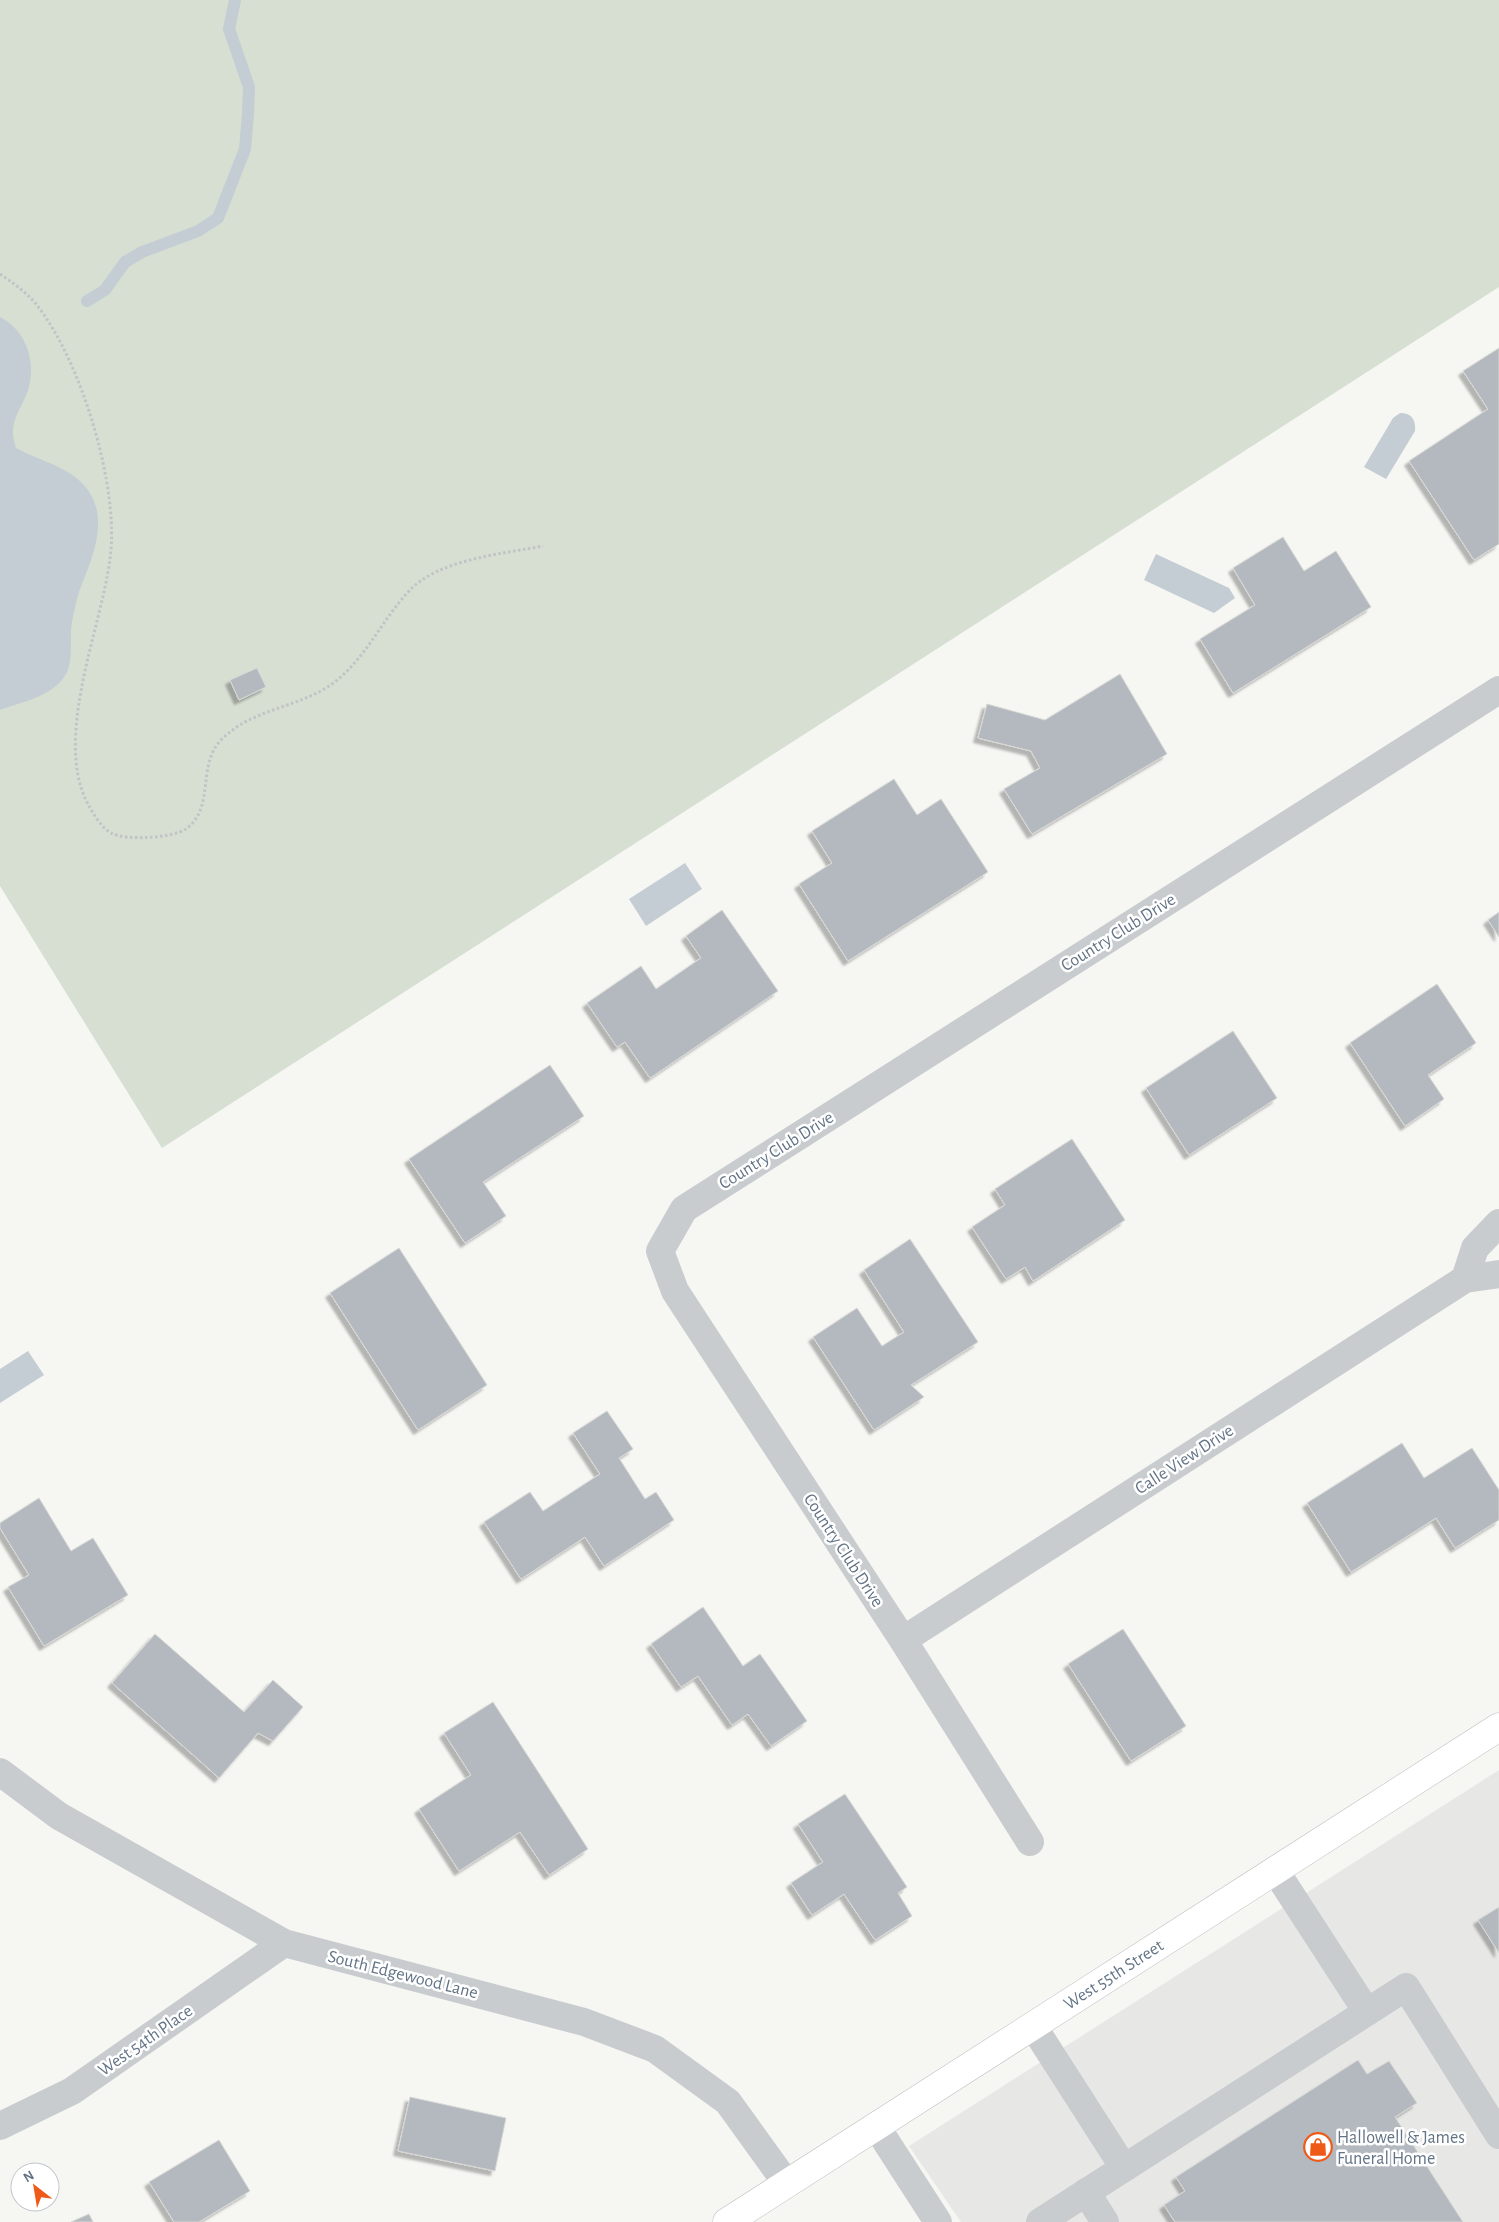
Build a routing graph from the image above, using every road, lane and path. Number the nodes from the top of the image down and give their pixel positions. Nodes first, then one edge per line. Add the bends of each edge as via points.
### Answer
1 (0, 274) edge
2 (543, 546) dead end
3 (1499, 690) edge
4 (1499, 1223) edge
5 (1499, 1274) edge
6 (1465, 1279) junction
7 (903, 1640) junction
8 (1499, 1727) edge
9 (0, 1772) edge
10 (1030, 1842) dead end
11 (1275, 1870) junction
12 (284, 1943) junction
13 (1367, 2012) junction
14 (1033, 2026) junction
15 (0, 2126) edge
16 (876, 2126) junction
17 (1499, 2135) edge
18 (1124, 2168) junction
19 (787, 2184) junction
20 (1086, 2192) junction
21 (727, 2222) edge
22 (938, 2222) edge
23 (1040, 2222) edge
24 (1105, 2222) edge

1 - 2 path via 36,304 82,387 110,495 113,530 110,562 78,709 75,747 78,779 87,803 112,834 166,836 184,830 194,821 203,805 210,757 220,741 258,714 317,692 335,681 362,656 412,588 425,579 460,563
3 - 7 street, Country Club Drive via 684,1209 660,1251 674,1291
4 - 6 street via 1475,1248
5 - 6 street, Calle View Drive
6 - 7 street, Calle View Drive
7 - 10 street, Country Club Drive
8 - 11 main road, West 55th Street
9 - 12 street, South Edgewood Lane via 59,1816
11 - 13 street
11 - 14 main road, West 55th Street
12 - 15 street, West 54th Place via 72,2091
12 - 19 street, South Edgewood Lane via 584,2022 655,2049 728,2102
13 - 17 street via 1406,1987
13 - 18 street
14 - 16 main road, West 55th Street
14 - 18 street
16 - 19 main road, West 55th Street
16 - 22 street
18 - 20 street
19 - 21 main road, West 55th Street
20 - 23 street
20 - 24 street

